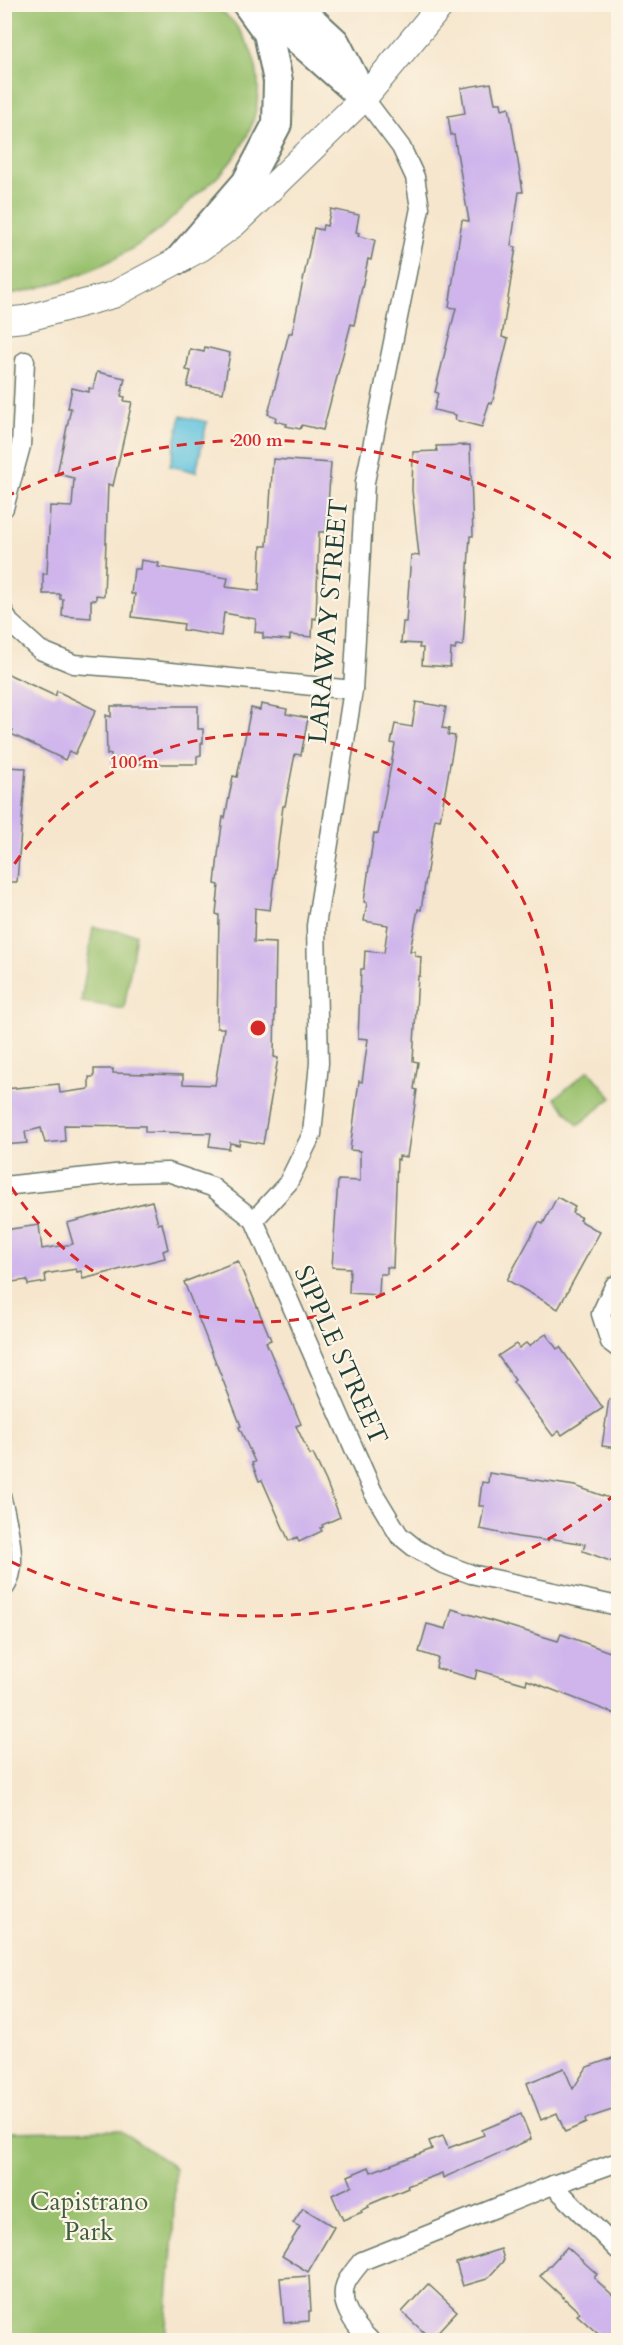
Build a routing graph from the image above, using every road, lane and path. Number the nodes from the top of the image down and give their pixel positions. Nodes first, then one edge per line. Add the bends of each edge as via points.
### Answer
1 (247, 4) edge
2 (258, 4) edge
3 (294, 4) edge
4 (442, 4) edge
5 (364, 98) junction
6 (180, 259) junction
7 (4, 321) edge
8 (25, 361) dead end
9 (4, 508) edge
10 (6, 620) edge
11 (353, 690) junction
12 (4, 1186) edge
13 (254, 1220) junction
14 (618, 1284) edge
15 (618, 1348) edge
16 (4, 1488) edge
17 (4, 1595) edge
18 (618, 1606) edge
19 (618, 2162) edge
20 (553, 2185) junction
21 (618, 2250) edge
22 (370, 2340) edge

1 - 6 main road via 268,33 278,81 277,124 246,183
2 - 5 main road
3 - 5 main road via 335,42
4 - 5 main road
5 - 6 main road via 234,224
5 - 11 street, LARAWAY STREET via 401,147 415,177 420,208 365,482
6 - 7 main road via 113,295
8 - 9 street via 21,446
10 - 11 street via 40,650 74,664
11 - 13 street, LARAWAY STREET via 316,926 319,1063 312,1134 288,1183
12 - 13 street, SIPPLE STREET via 168,1172 212,1187
13 - 18 street, SIPPLE STREET via 373,1492 399,1535 441,1563 471,1574
14 - 15 street via 601,1314 610,1342
16 - 17 lane via 18,1560 13,1586
19 - 20 street
20 - 21 street
20 - 22 street via 362,2261 346,2282 343,2299 357,2327

